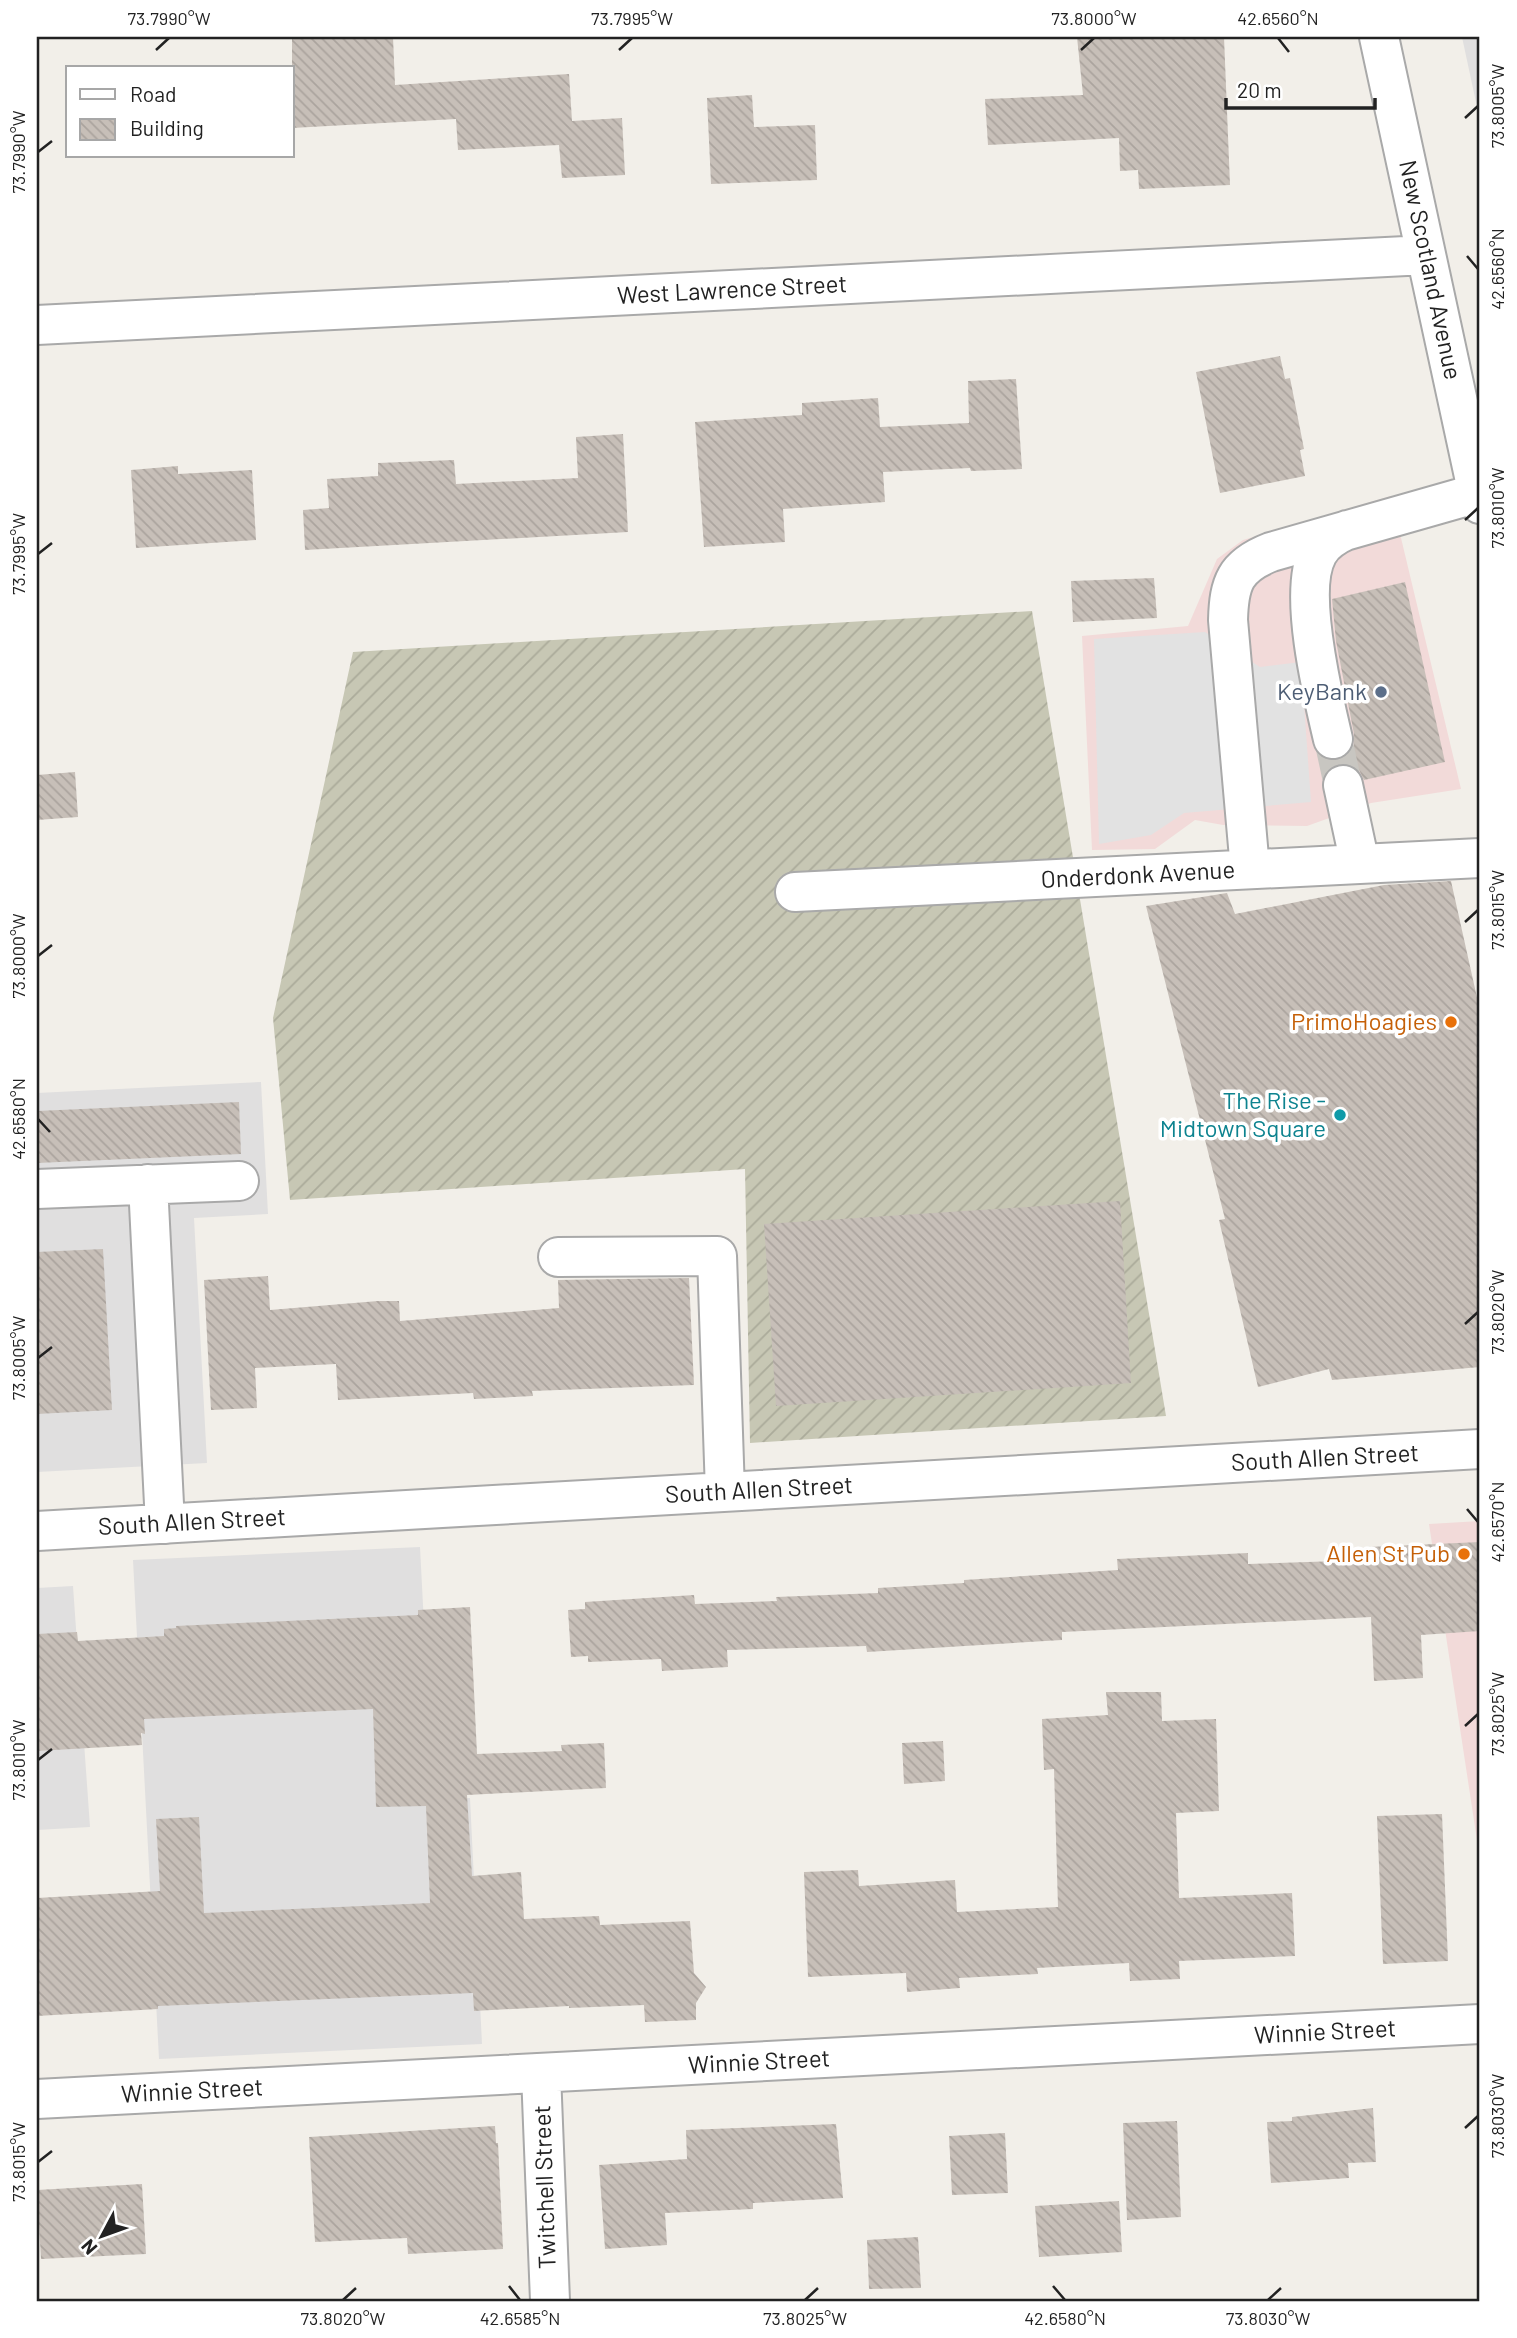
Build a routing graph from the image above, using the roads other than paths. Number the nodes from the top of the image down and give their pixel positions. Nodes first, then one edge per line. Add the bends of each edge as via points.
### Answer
1 (1380, 37) edge
2 (1426, 255) junction
3 (37, 325) edge
4 (1479, 498) edge
5 (1359, 525) junction
6 (1333, 738) tunnel mouth
7 (1343, 785) tunnel mouth
8 (1480, 858) edge
9 (1360, 864) junction
10 (1250, 869) junction
11 (795, 892) dead end
12 (239, 1181) dead end
13 (148, 1184) junction
14 (37, 1189) edge
15 (558, 1257) dead end
16 (1480, 1449) edge
17 (725, 1492) junction
18 (165, 1524) junction
19 (37, 1531) edge
20 (1480, 2024) edge
21 (541, 2073) junction
22 (37, 2099) edge
23 (550, 2301) edge

1 - 2 street, New Scotland Avenue
2 - 3 street, West Lawrence Street
2 - 4 street, New Scotland Avenue
4 - 5 street
5 - 6 street via 1333,537 1319,551 1309,587
5 - 10 street via 1262,555 1241,570 1231,586 1228,620
7 - 9 street
8 - 9 street, Onderdonk Avenue
9 - 10 street, Onderdonk Avenue
10 - 11 street, Onderdonk Avenue
12 - 13 street
13 - 14 street
13 - 18 street
15 - 17 street via 718,1256
16 - 17 street, South Allen Street
17 - 18 street, South Allen Street
18 - 19 street, South Allen Street
20 - 21 street, Winnie Street
21 - 22 street, Winnie Street
21 - 23 street, Twitchell Street

